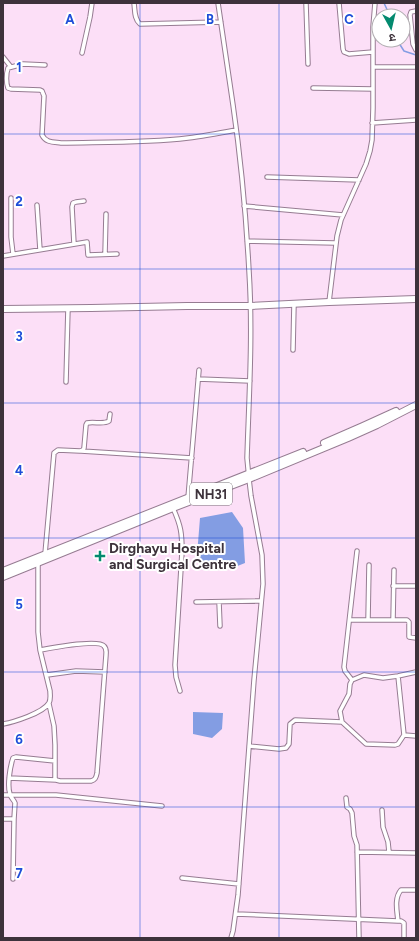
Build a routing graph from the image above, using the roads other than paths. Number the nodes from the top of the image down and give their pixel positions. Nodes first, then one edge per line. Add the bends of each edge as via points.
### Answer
1 (92, 3) edge
2 (134, 3) edge
3 (218, 3) edge
4 (306, 3) edge
5 (339, 3) edge
6 (375, 3) edge
7 (416, 11) edge
8 (221, 22) junction
9 (416, 50) edge
10 (373, 52) junction
11 (82, 53) dead end
12 (3, 57) edge
13 (308, 64) dead end
14 (45, 65) dead end
15 (11, 67) junction
16 (416, 67) edge
17 (373, 68) junction
18 (313, 88) dead end
19 (373, 89) junction
20 (416, 120) edge
21 (372, 123) junction
22 (236, 130) junction
23 (267, 177) dead end
24 (359, 180) junction
25 (11, 198) dead end
26 (84, 201) dead end
27 (37, 205) dead end
28 (244, 206) junction
29 (106, 214) dead end
30 (343, 215) junction
31 (247, 241) junction
32 (336, 243) junction
33 (74, 244) junction
34 (40, 250) junction
35 (13, 254) junction
36 (105, 254) junction
37 (117, 254) dead end
38 (3, 256) edge
39 (416, 299) edge
40 (329, 302) junction
41 (294, 304) junction
42 (251, 306) junction
43 (68, 308) junction
44 (3, 309) edge
45 (293, 350) dead end
46 (199, 370) dead end
47 (198, 379) junction
48 (250, 381) junction
49 (66, 382) dead end
50 (416, 400) edge
51 (416, 405) edge
52 (110, 414) dead end
53 (80, 451) junction
54 (192, 458) junction
55 (248, 476) junction
56 (188, 500) junction
57 (173, 508) junction
58 (357, 550) dead end
59 (45, 554) junction
60 (38, 563) junction
61 (369, 565) dead end
62 (394, 570) dead end
63 (3, 571) edge
64 (3, 577) edge
65 (393, 586) junction
66 (416, 586) edge
67 (261, 601) junction
68 (196, 602) dead end
69 (219, 602) junction
70 (350, 620) junction
71 (368, 620) junction
72 (393, 620) junction
73 (220, 626) dead end
74 (416, 638) edge
75 (40, 650) junction
76 (105, 672) junction
77 (416, 672) edge
78 (47, 675) junction
79 (398, 676) junction
80 (352, 680) junction
81 (180, 691) dead end
82 (48, 704) junction
83 (342, 722) junction
84 (3, 724) edge
85 (404, 735) junction
86 (416, 736) edge
87 (249, 746) junction
88 (55, 761) junction
89 (9, 778) junction
90 (56, 780) junction
91 (3, 795) edge
92 (10, 795) junction
93 (346, 798) dead end
94 (162, 806) dead end
95 (382, 810) dead end
96 (3, 819) edge
97 (14, 819) junction
98 (357, 852) junction
99 (389, 852) junction
100 (416, 853) edge
101 (182, 878) dead end
102 (13, 879) dead end
103 (239, 884) junction
104 (416, 890) edge
105 (236, 914) junction
106 (359, 919) junction
107 (398, 921) junction
108 (232, 938) edge
109 (359, 938) edge
110 (404, 938) edge

1 - 11 street
2 - 8 street via 137,22 140,24
3 - 8 street
4 - 13 street
5 - 10 street via 344,52
6 - 10 street
7 - 9 street via 410,15
8 - 22 street
10 - 17 street
12 - 15 street
14 - 15 street via 23,64
15 - 22 street via 6,72 8,88 40,90 43,94 42,135 48,141 141,141 212,135
16 - 17 street
17 - 19 street
18 - 19 street
19 - 21 street
20 - 21 street
21 - 24 street via 370,151
22 - 28 street
23 - 24 street
24 - 30 street
25 - 35 street
26 - 33 street via 73,203 72,207
27 - 34 street
28 - 30 street
28 - 31 street
29 - 36 street
30 - 32 street
31 - 32 street
31 - 42 street
32 - 40 street
33 - 34 street
33 - 36 street via 87,242 88,255
34 - 35 street
35 - 38 street
36 - 37 street
39 - 40 main road
40 - 41 main road
41 - 42 main road
41 - 45 street
42 - 43 main road
42 - 48 street
43 - 44 main road
43 - 49 street
46 - 47 street
47 - 48 street
47 - 54 street
48 - 55 street
50 - 55 main road, NH31
51 - 55 main road, NH31 via 355,435
52 - 53 street via 108,422 87,423 84,448
53 - 54 street
53 - 59 street via 58,450 54,453
54 - 56 street
55 - 56 main road, NH31
55 - 67 street via 262,555
56 - 57 main road, NH31
56 - 59 main road, NH31
57 - 60 main road, NH31
57 - 81 street via 182,531 175,665
58 - 70 street
59 - 63 main road, NH31
60 - 64 main road, NH31
60 - 75 street
61 - 71 street
62 - 65 street
65 - 66 street
65 - 72 street
67 - 69 street
67 - 87 street
68 - 69 street
69 - 73 street
70 - 71 street
70 - 80 street via 344,667
71 - 72 street
72 - 74 street via 408,621 409,636
75 - 76 street via 75,644 101,644 106,651
75 - 78 street
76 - 78 street
76 - 90 street via 96,778 91,782
77 - 79 street
78 - 82 street via 50,698
79 - 80 street via 383,678 364,675
79 - 85 street
80 - 83 street via 349,694 340,711
82 - 84 street via 22,720
82 - 88 street via 54,726
83 - 85 street via 366,744 395,745
83 - 87 street via 294,720 290,724 289,744 286,748
85 - 86 street
87 - 103 street
88 - 89 street via 15,757
88 - 90 street
89 - 90 street
89 - 92 street
91 - 92 street
92 - 94 street via 56,795
92 - 97 street via 15,802
93 - 98 street via 347,807 352,813
95 - 99 street via 382,826
96 - 97 street
97 - 102 street
98 - 99 street
98 - 106 street
99 - 100 street
101 - 103 street
103 - 105 street
104 - 107 street via 399,892
105 - 106 street
105 - 108 street
106 - 107 street
106 - 109 street
107 - 110 street via 404,923

